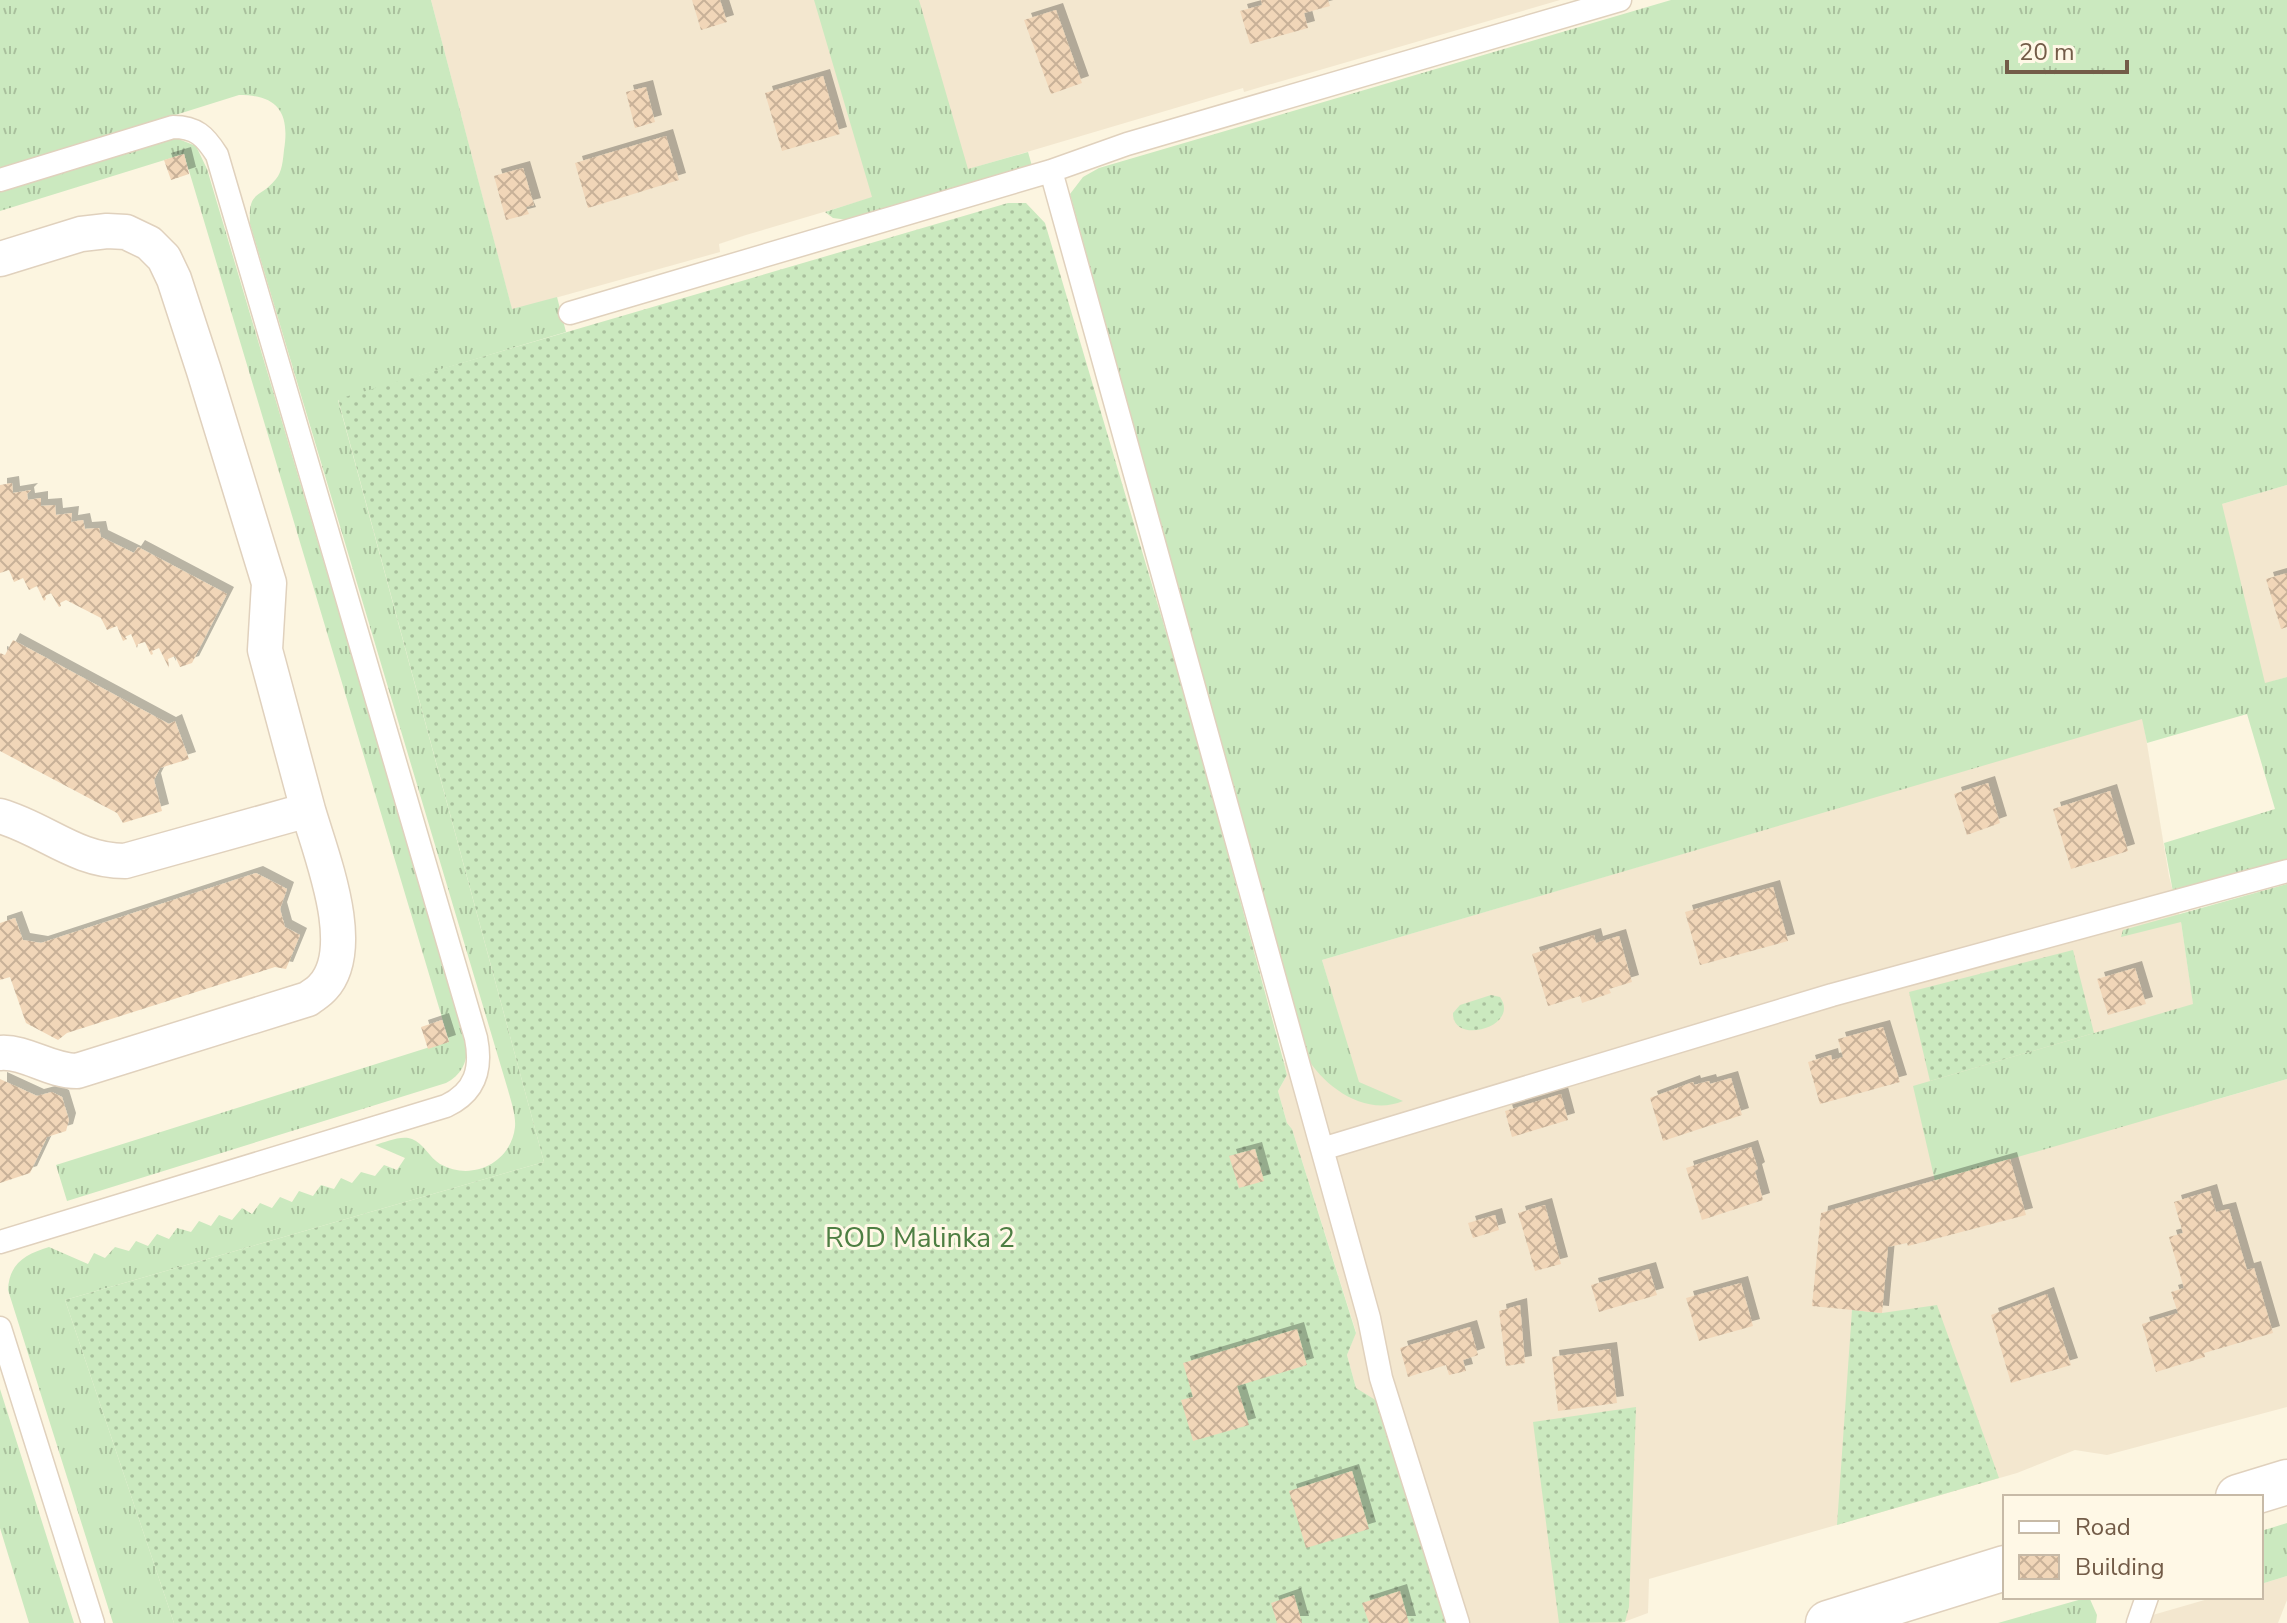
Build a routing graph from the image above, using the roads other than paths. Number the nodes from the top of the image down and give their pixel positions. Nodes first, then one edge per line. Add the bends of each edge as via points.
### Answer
1 (1620, 0) edge
2 (1051, 171) junction
3 (0, 180) edge
4 (0, 259) edge
5 (570, 313) dead end
6 (308, 810) junction
7 (0, 816) edge
8 (2287, 871) edge
9 (0, 1053) edge
10 (1322, 1149) junction
11 (0, 1242) edge
12 (0, 1328) edge
13 (2287, 1482) edge
14 (2245, 1495) edge
15 (2003, 1569) edge
16 (2146, 1599) edge
17 (93, 1623) edge
18 (1458, 1623) edge
19 (1828, 1623) edge
20 (2138, 1623) edge

1 - 2 lane
2 - 5 lane
2 - 10 lane
3 - 11 lane via 173,127 202,133 217,155 479,1055 470,1090 446,1106
4 - 6 street via 107,231 126,232 164,258 269,583 265,650
6 - 7 street via 125,861 88,857
6 - 9 street via 335,901 340,939 331,974 308,999 77,1071
8 - 10 lane via 1832,995
10 - 18 lane via 1381,1378
12 - 17 lane
13 - 14 street
15 - 19 street
16 - 20 lane

